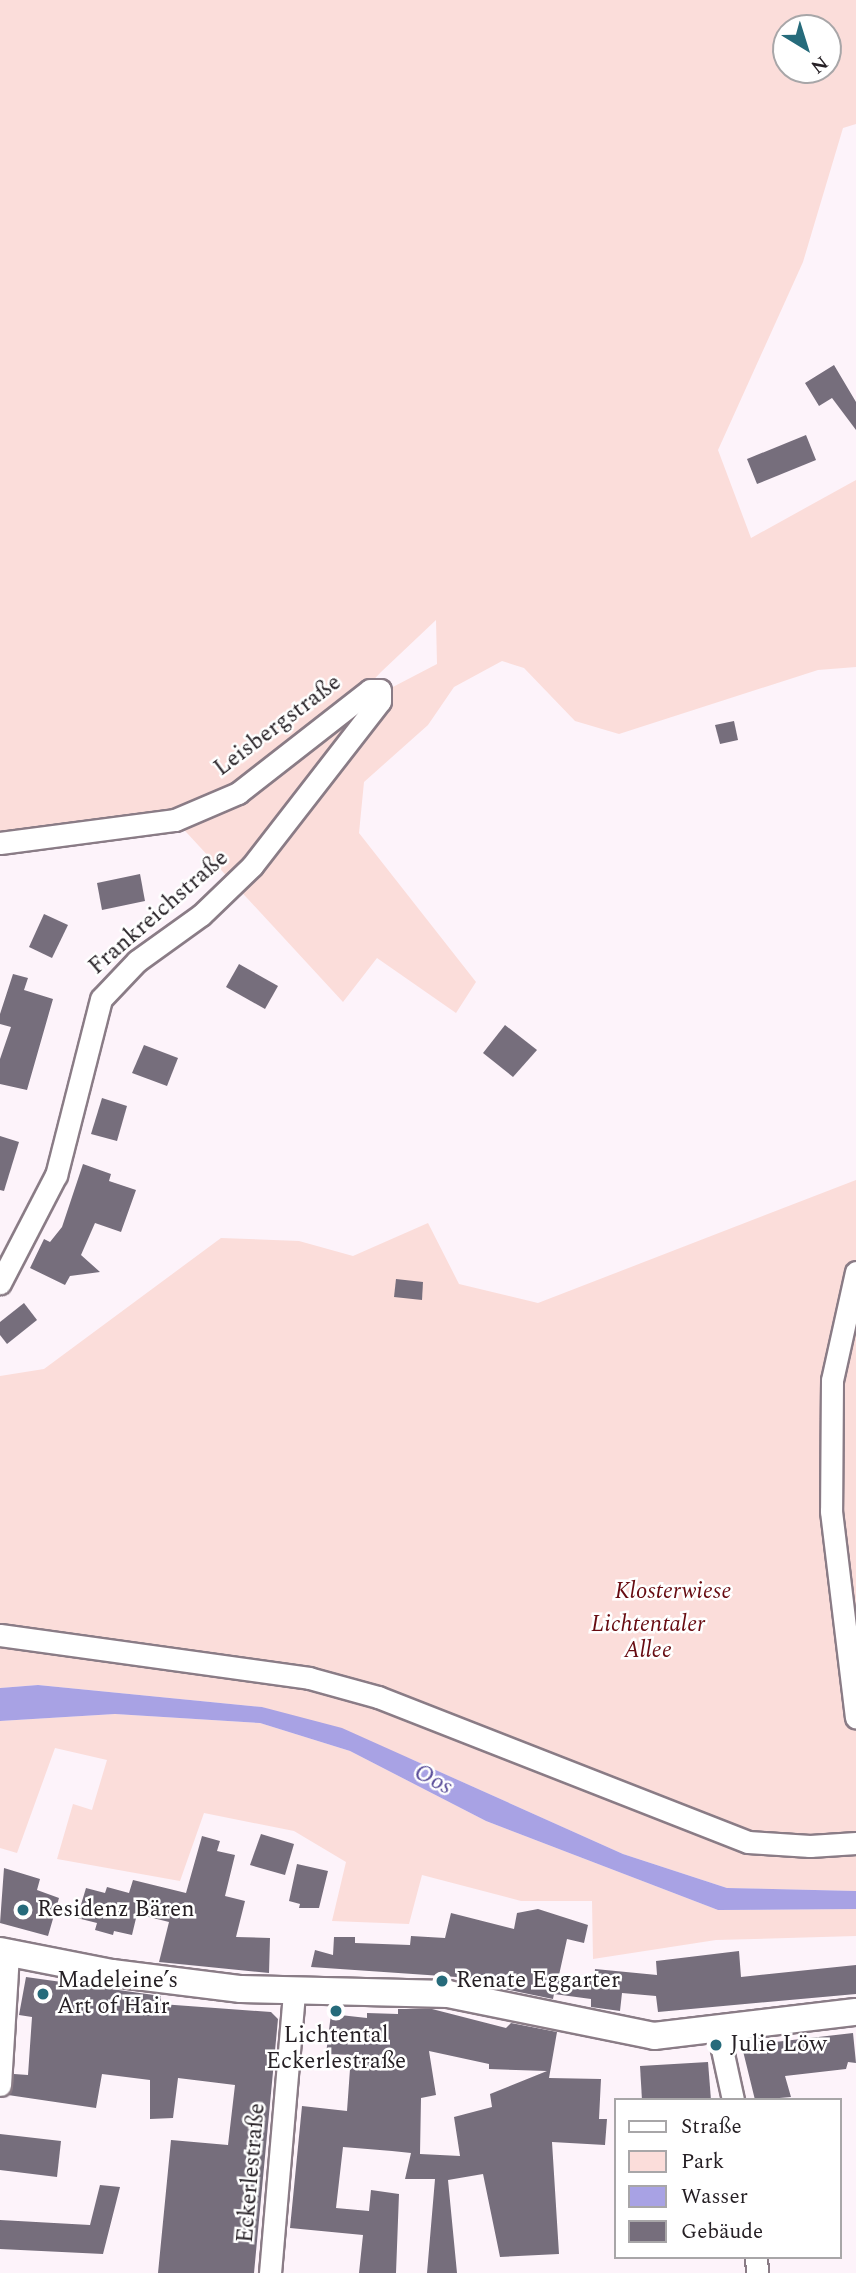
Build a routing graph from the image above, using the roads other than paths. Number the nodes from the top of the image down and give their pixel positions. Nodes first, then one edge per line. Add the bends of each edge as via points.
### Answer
1 (380, 690) joint
2 (0, 843) edge
3 (856, 1272) edge
4 (0, 1283) edge
5 (848, 1330) edge
6 (0, 1635) edge
7 (856, 1717) edge
8 (856, 1843) edge
9 (4, 1952) edge
10 (294, 1993) junction
11 (856, 2012) edge
12 (719, 2031) junction
13 (0, 2085) edge
14 (733, 2098) edge
15 (270, 2273) edge

1 - 2 street, Leisbergstraße via 370,690 238,793 175,820
1 - 4 street, Frankreichstraße via 380,701 252,866 201,915 137,961 101,999 56,1175
3 - 5 street
5 - 7 street via 832,1380 831,1511
6 - 8 street via 309,1678 378,1697 748,1842
9 - 10 main road via 112,1973
9 - 13 street
10 - 12 main road via 448,1994 528,2007 617,2032 654,2036
10 - 15 street, Eckerlestraße
11 - 12 main road
12 - 14 street

